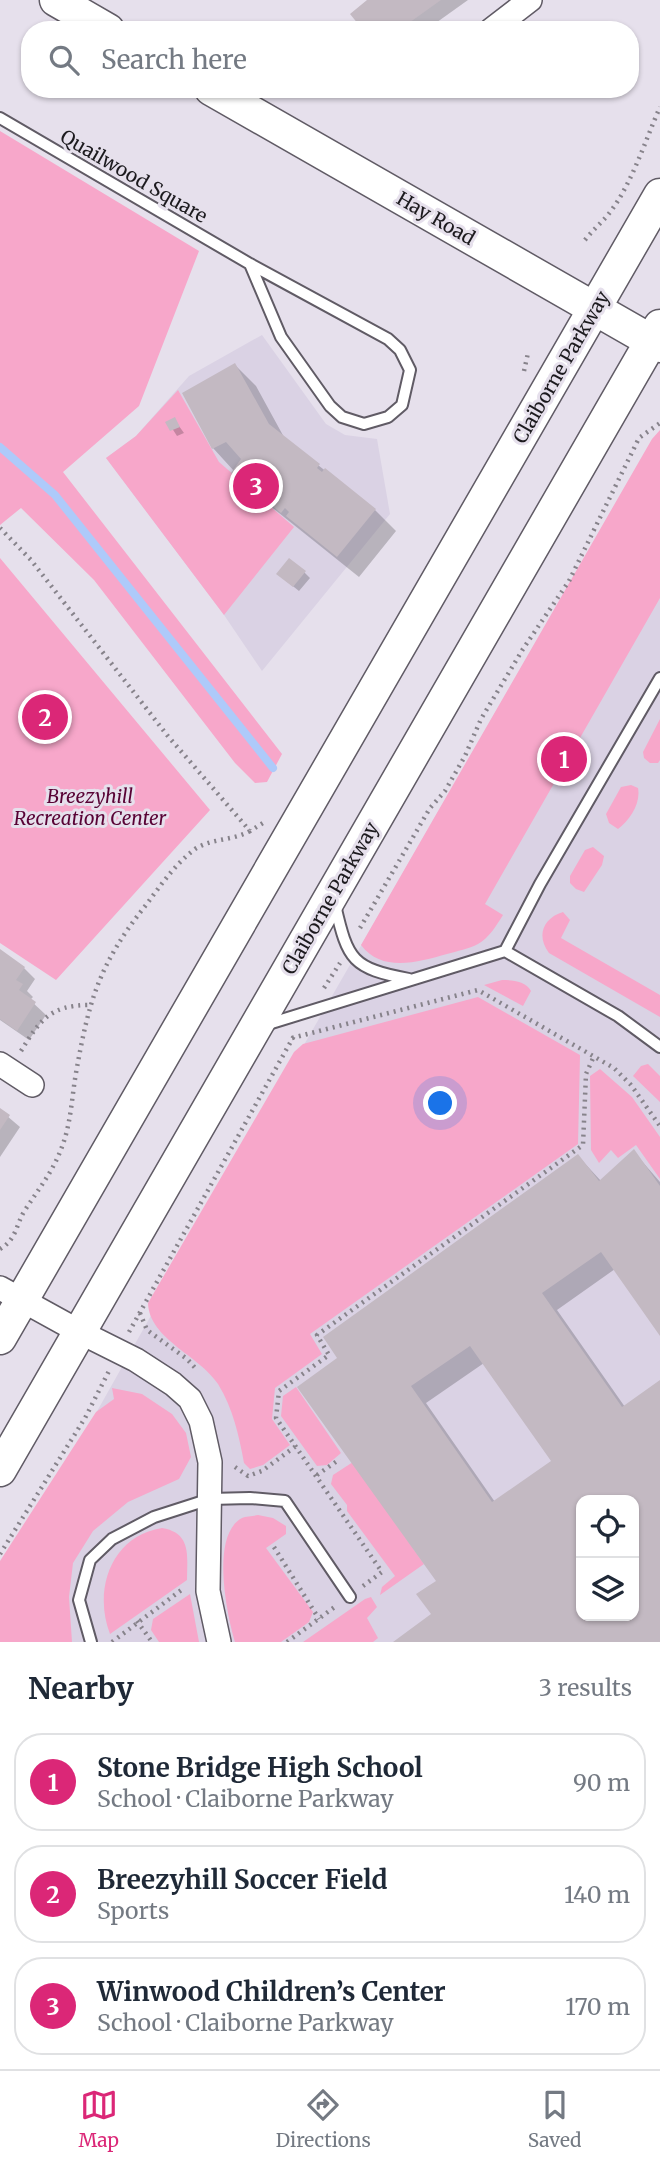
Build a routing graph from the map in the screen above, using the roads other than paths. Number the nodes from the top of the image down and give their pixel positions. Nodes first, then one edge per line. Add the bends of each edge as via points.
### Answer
1 (56, 0) edge
2 (530, 0) edge
3 (92, 21) edge
4 (503, 21) edge
5 (227, 98) edge
6 (0, 118) edge
7 (660, 195) edge
8 (250, 264) junction
9 (593, 309) junction
10 (657, 337) edge
11 (660, 678) edge
12 (332, 895) junction
13 (505, 951) junction
14 (411, 979) junction
15 (256, 1028) junction
16 (660, 1046) edge
17 (5, 1055) edge
18 (33, 1085) dead end
19 (11, 1294) edge
20 (80, 1332) junction
21 (0, 1338) edge
22 (0, 1470) edge
23 (210, 1499) junction
24 (350, 1597) road end
25 (92, 1642) edge
26 (219, 1642) edge

1 - 3 main road
2 - 4 street
5 - 9 main road, Hay Road
6 - 8 lane, Quailwood Square
7 - 9 main road, Claiborne Parkway
8 - 8 lane, Quailwood Square via 281,337 330,407 363,424 388,417 402,405 410,370 388,339
9 - 10 main road, Hay Road
9 - 19 main road, Claiborne Parkway
10 - 12 main road, Claiborne Parkway
11 - 13 lane
12 - 14 lane via 342,937 355,960 373,971
12 - 15 main road, Claiborne Parkway
13 - 14 lane
13 - 16 lane via 618,1016
14 - 15 lane
15 - 20 main road, Claiborne Parkway
17 - 18 street
19 - 20 street
19 - 21 main road, Claiborne Parkway
20 - 22 main road, Claiborne Parkway
20 - 23 street via 136,1360 190,1399 201,1421 210,1462
23 - 24 lane via 285,1501
23 - 25 lane via 154,1517 112,1539 90,1560 79,1600
23 - 26 street via 208,1591

